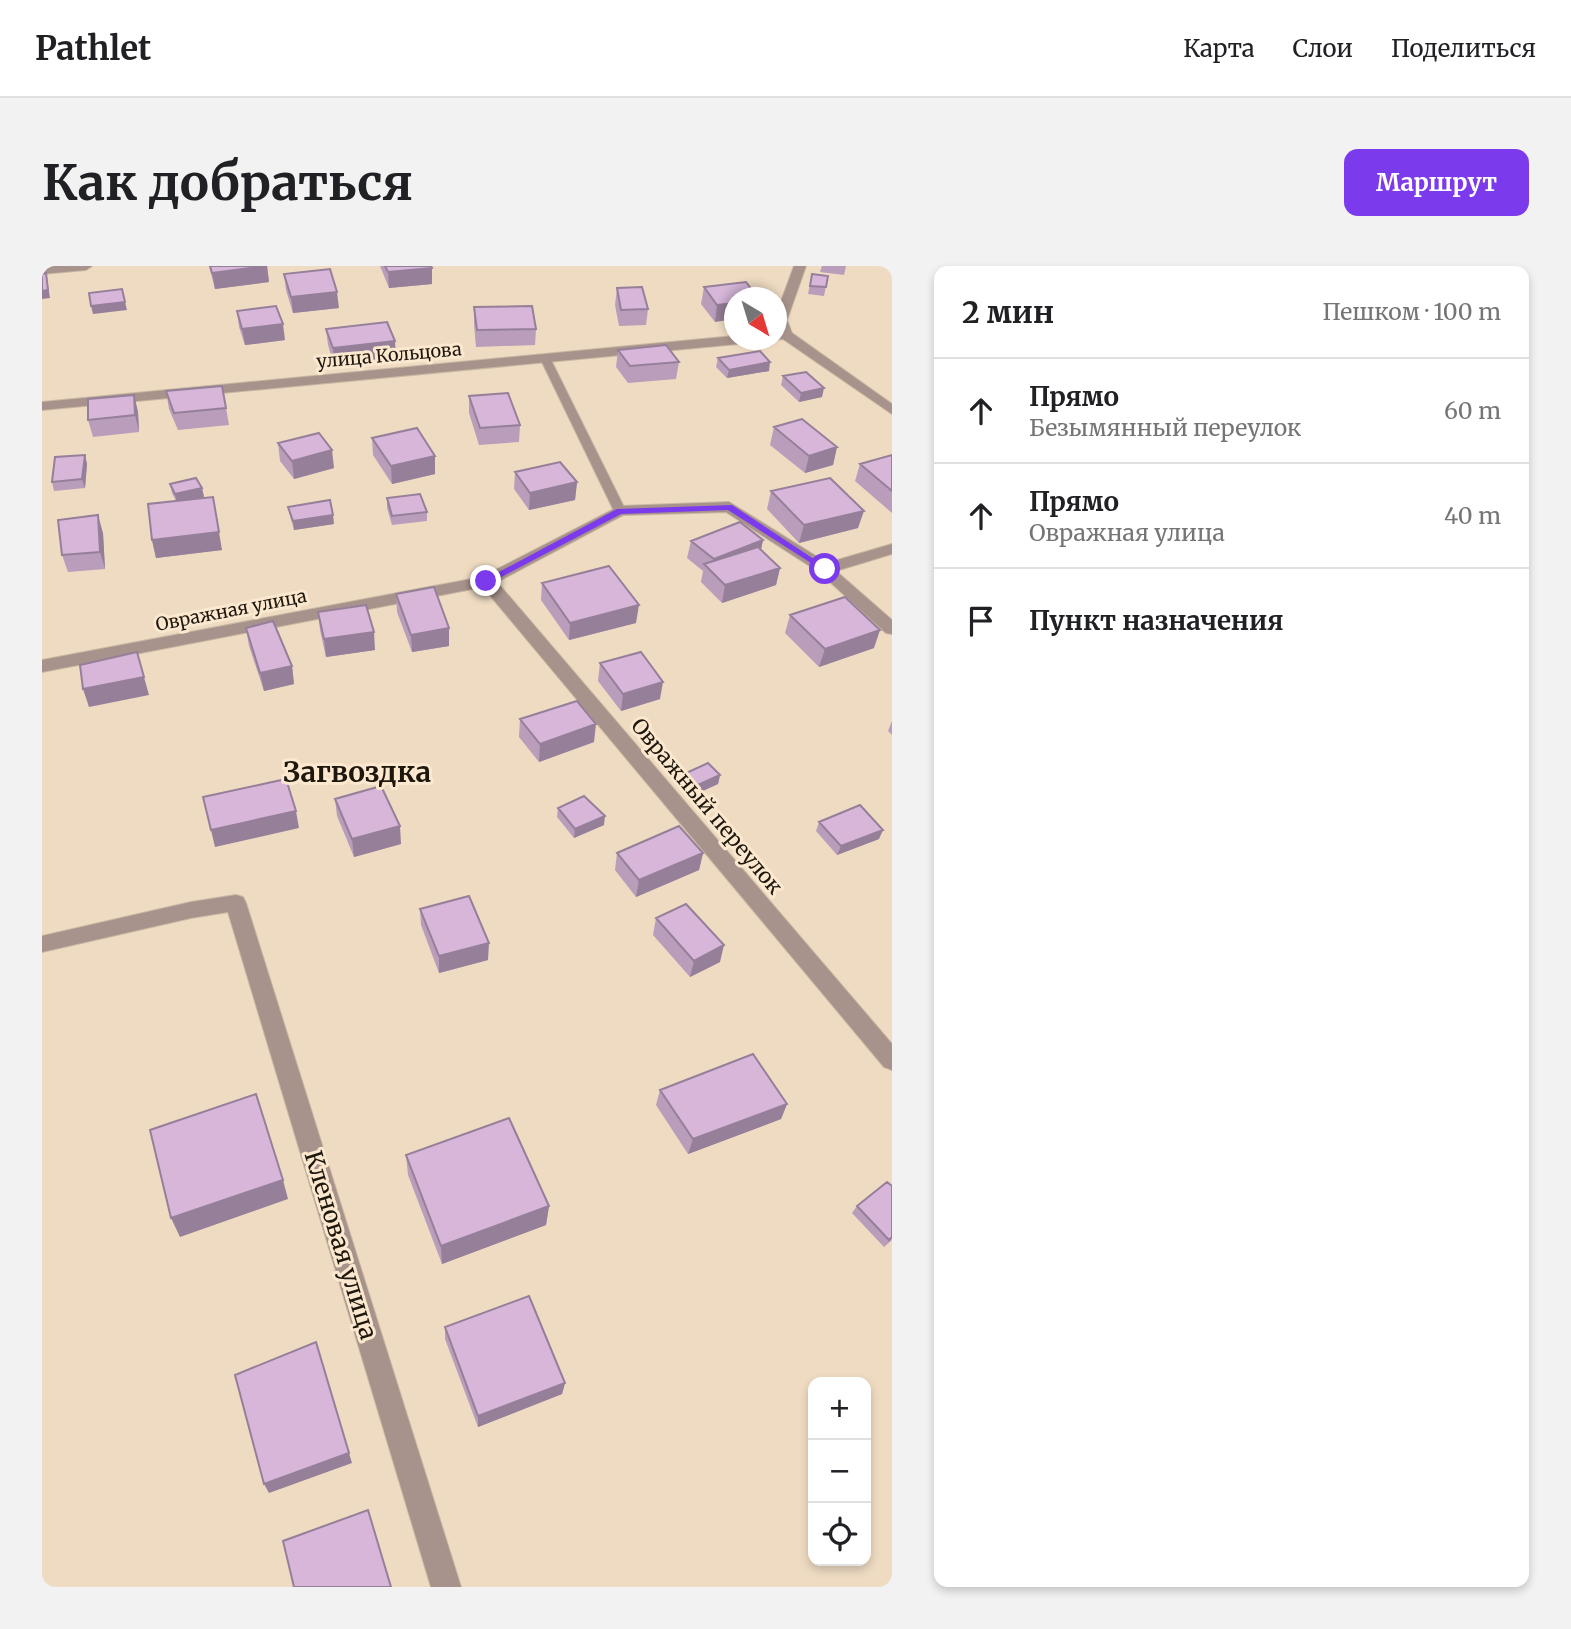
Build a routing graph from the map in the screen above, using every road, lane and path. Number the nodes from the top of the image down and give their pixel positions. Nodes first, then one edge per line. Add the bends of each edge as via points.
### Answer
1 (86, 266) edge
2 (796, 266) edge
3 (42, 270) edge
4 (787, 298) edge
5 (787, 339) edge
6 (724, 341) edge
7 (545, 358) junction
8 (42, 405) edge
9 (892, 410) edge
10 (620, 511) junction
11 (892, 549) edge
12 (825, 569) junction
13 (486, 581) junction
14 (892, 629) edge
15 (42, 666) edge
16 (42, 944) edge
17 (892, 1060) edge
18 (446, 1587) edge

1 - 3 street
2 - 4 street
5 - 9 street
6 - 7 street, улица Кольцова
7 - 8 street, улица Кольцова
7 - 10 lane
10 - 12 street via 729,507
10 - 13 street, Овражная улица
11 - 12 street
12 - 14 street
13 - 15 street, Овражная улица
13 - 17 street, Овражный переулок
16 - 18 street, Кленовая улица via 236,902

